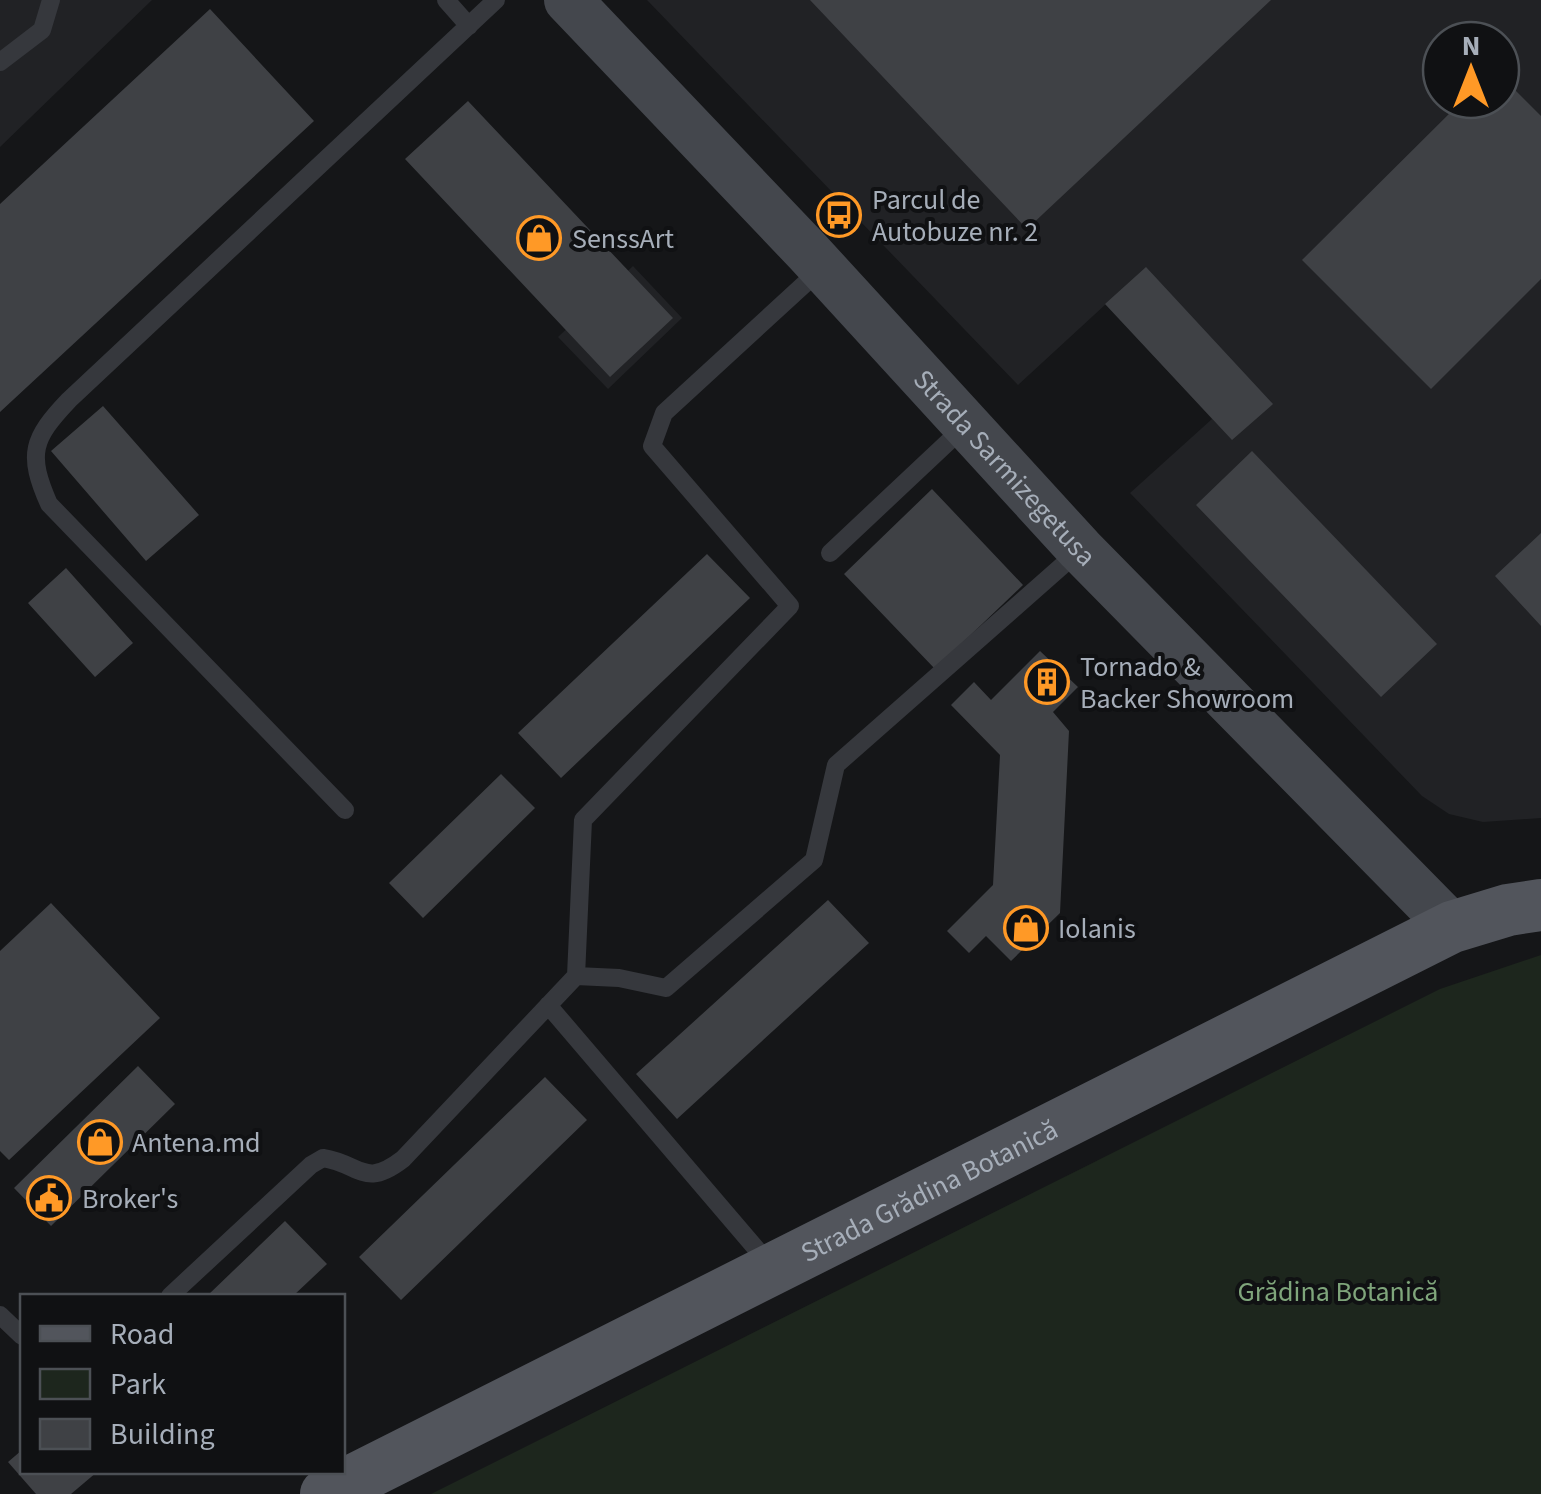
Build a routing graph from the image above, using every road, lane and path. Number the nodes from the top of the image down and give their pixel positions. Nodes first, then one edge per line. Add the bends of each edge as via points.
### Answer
1 (51, 0) edge
2 (446, 0) edge
3 (496, 0) edge
4 (568, 0) edge
5 (469, 26) junction
6 (0, 62) edge
7 (822, 268) junction
8 (966, 425) junction
9 (1080, 549) junction
10 (830, 553) dead end
11 (345, 810) dead end
12 (1541, 906) edge
13 (1452, 927) junction
14 (576, 976) junction
15 (548, 1005) junction
16 (774, 1269) junction
17 (172, 1294) edge
18 (0, 1315) edge
19 (20, 1334) edge
20 (326, 1494) edge

1 - 6 lane via 42,30
2 - 5 lane
3 - 5 lane
4 - 7 main road, Strada Sarmizegetusa
5 - 11 lane via 69,400 36,446 36,475 50,504
7 - 8 main road, Strada Sarmizegetusa
7 - 14 lane via 664,413 652,446 790,606 582,820
8 - 9 main road, Strada Sarmizegetusa
8 - 10 lane
9 - 13 main road, Strada Sarmizegetusa
9 - 14 lane via 836,765 814,860 666,988
12 - 13 main road, Strada Grădina Botanică
13 - 16 main road, Strada Grădina Botanică
14 - 15 lane
15 - 16 lane
15 - 17 lane via 388,1170 372,1176 324,1158 311,1165
16 - 20 main road, Strada Grădina Botanică
18 - 19 lane

